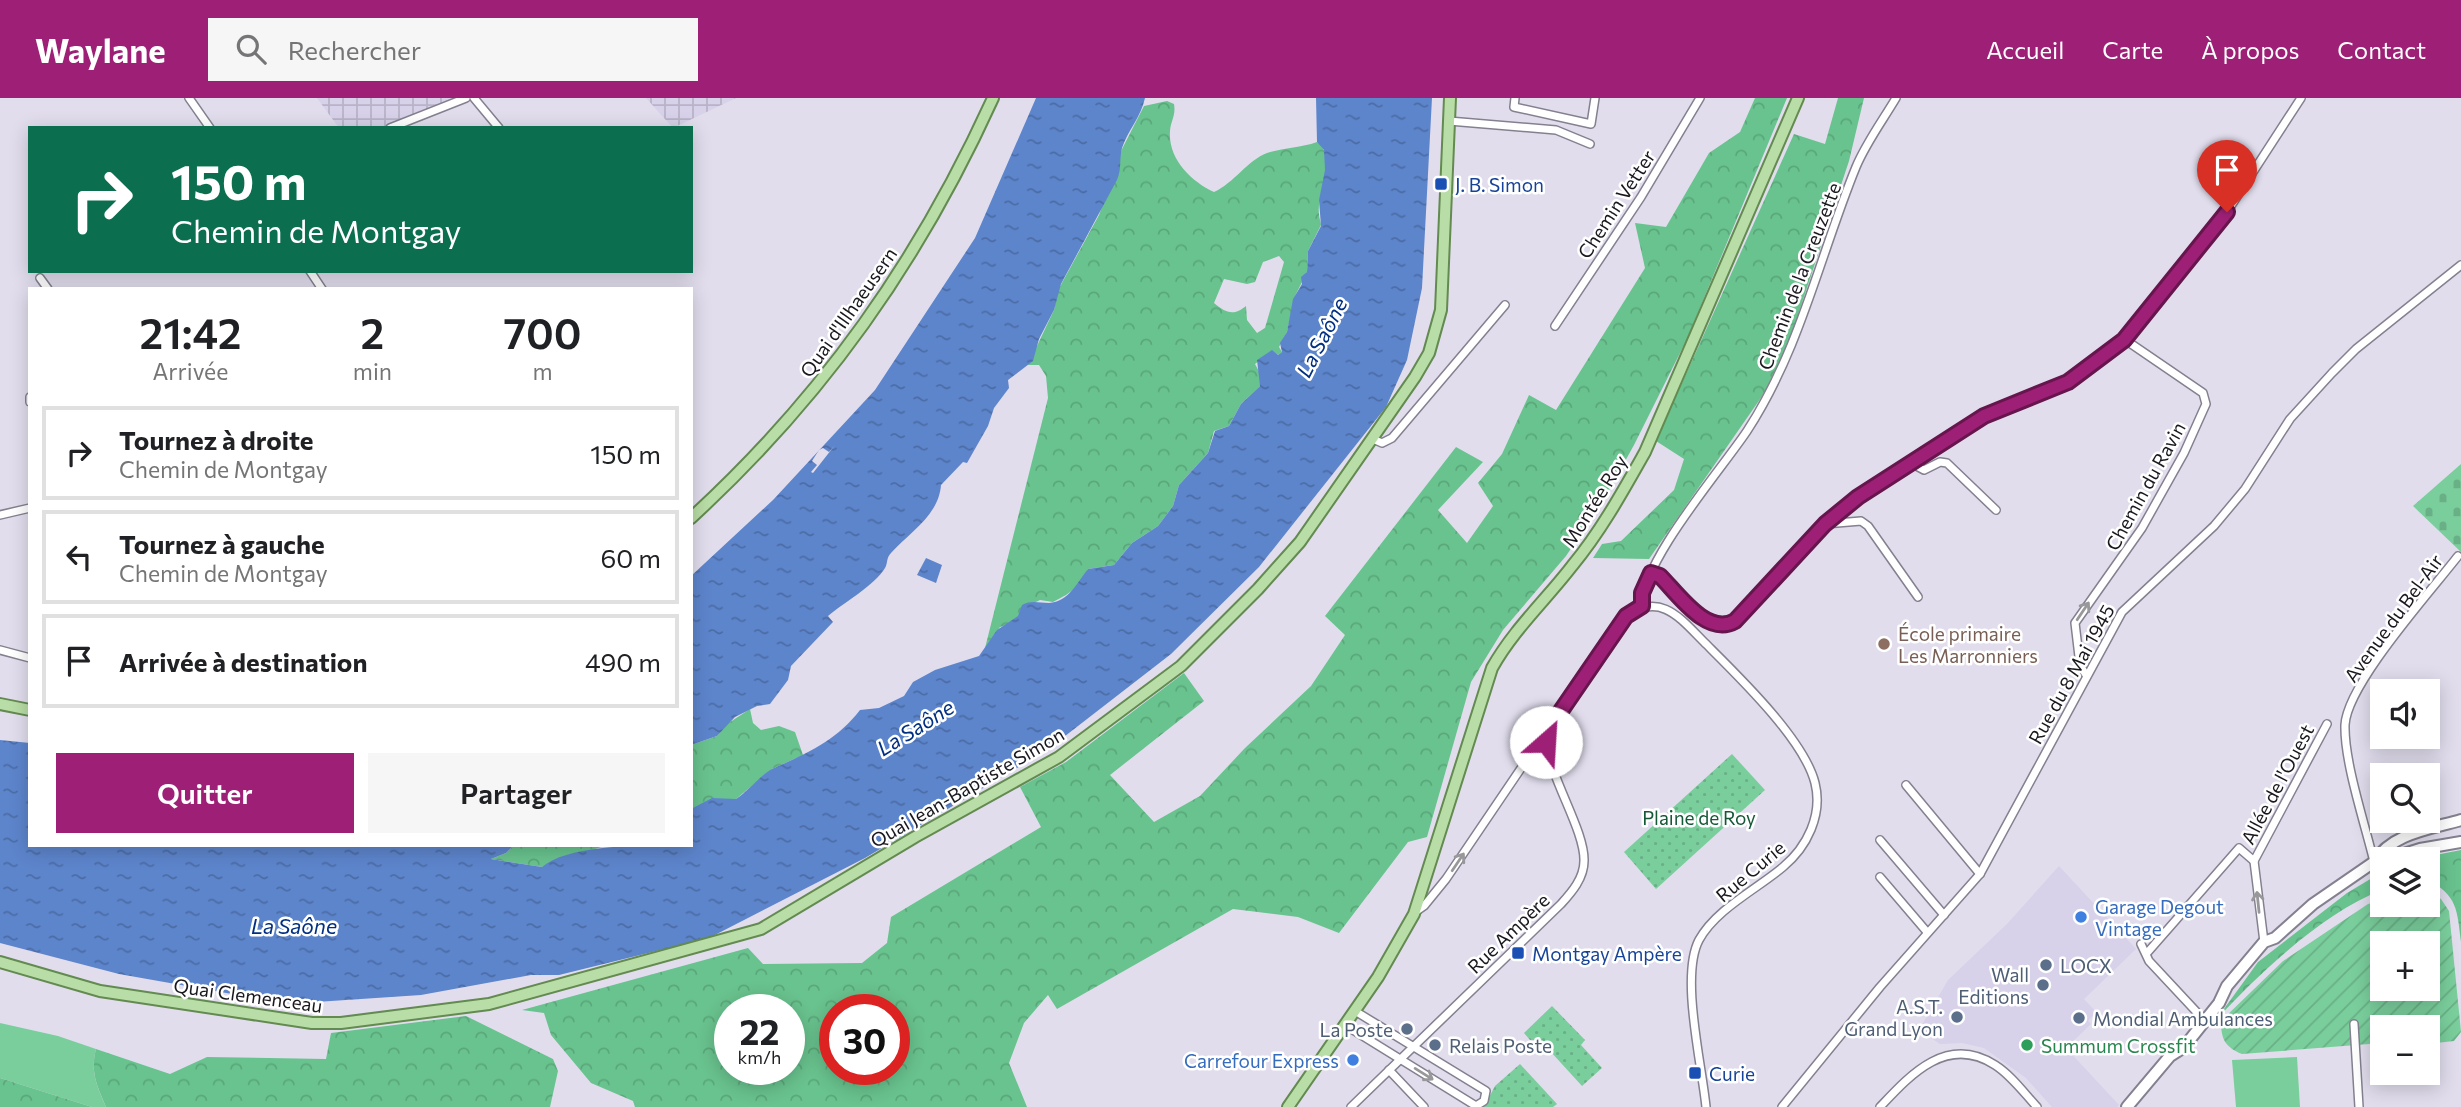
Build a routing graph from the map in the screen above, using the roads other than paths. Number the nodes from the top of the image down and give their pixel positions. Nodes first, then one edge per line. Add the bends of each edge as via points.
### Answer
1 (189, 98) edge
2 (466, 98) edge
3 (474, 98) edge
4 (993, 98) edge
5 (1450, 98) edge
6 (1515, 98) edge
7 (1595, 98) edge
8 (1700, 98) edge
9 (1798, 98) edge
10 (1896, 98) edge
11 (2301, 98) edge
12 (1449, 121) junction
13 (209, 126) edge
14 (395, 126) edge
15 (497, 126) edge
16 (1590, 144) dead end
17 (2461, 265) edge
18 (40, 278) dead end
19 (47, 287) edge
20 (1505, 305) dead end
21 (1555, 326) dead end
22 (2124, 340) junction
23 (1373, 439) junction
24 (1911, 463) junction
25 (28, 508) edge
26 (1996, 510) dead end
27 (0, 515) edge
28 (693, 516) edge
29 (1825, 524) junction
30 (2458, 556) dead end
31 (1651, 573) junction
32 (1918, 597) dead end
33 (1642, 606) junction
34 (0, 650) edge
35 (28, 658) edge
36 (2086, 676) junction
37 (0, 704) edge
38 (28, 710) edge
39 (2327, 724) dead end
40 (1546, 742) junction
41 (1906, 785) dead end
42 (2461, 820) edge
43 (1880, 840) dead end
44 (2396, 842) junction
45 (2461, 842) edge
46 (2374, 847) edge
47 (2386, 847) edge
48 (2394, 847) edge
49 (2432, 847) edge
50 (2254, 861) junction
51 (2370, 866) edge
52 (1980, 874) junction
53 (1880, 877) dead end
54 (1414, 914) junction
55 (1944, 915) junction
56 (1927, 932) junction
57 (2264, 942) junction
58 (2141, 944) dead end
59 (2147, 953) junction
60 (0, 962) edge
61 (536, 993) joint
62 (1355, 1011) junction
63 (2206, 1021) junction
64 (2354, 1024) dead end
65 (1345, 1025) junction
66 (1413, 1046) junction
67 (1400, 1059) junction
68 (1389, 1070) junction
69 (1288, 1107) edge
70 (1351, 1107) edge
71 (1424, 1107) edge
72 (1706, 1107) edge
73 (1782, 1107) edge
74 (1880, 1107) edge
75 (2038, 1107) edge
76 (2127, 1107) edge
77 (2359, 1107) edge

1 - 13 street
2 - 14 street
3 - 15 street
4 - 28 main road, Quai d'Illhaeusern via 934,215 853,342 760,453
5 - 12 main road, Quai Jean-Baptiste Simon
6 - 7 street via 1514,107 1591,124
8 - 21 street, Chemin Vetter
9 - 54 main road, Montée Roy via 1645,452 1573,565 1509,638 1492,668
10 - 31 street, Chemin de la Creuzette via 1857,164 1777,380
11 - 22 street via 2227,212
12 - 16 street via 1556,130
12 - 23 main road, Quai Jean-Baptiste Simon via 1443,284 1436,332 1415,377
17 - 36 street, Rue du 8 Mai 1945 via 2356,349 2312,394 2214,526 2122,612
18 - 19 street
20 - 23 street via 1392,438 1382,443
22 - 24 street via 2068,382 1984,416
36 -> 22 street, Chemin du Ravin via 2080,666 2075,623 2162,494 2206,404 2203,393
23 - 61 main road, Quai Jean-Baptiste Simon via 1300,542 1258,589 1181,666 1059,757 761,929
24 - 26 street via 1924,470 1947,463
24 - 29 street
25 - 27 street
29 - 31 street via 1728,625 1712,625 1660,576
29 - 32 street via 1861,521 1868,526
30 - 46 street, Avenue du Bel-Air via 2357,689 2345,723
31 - 33 street, Chemin de la Creuzette
33 - 40 street via 1626,616 1554,721
33 - 72 street, Rue Curie via 1676,613 1740,678 1797,748 1816,785 1814,823 1807,841 1699,940 1690,978
34 - 35 street
36 - 52 street, Rue du 8 Mai 1945
37 - 38 main road
39 - 50 street, Allée de l'Ouest
54 -> 40 street via 1446,880 1530,755
40 - 66 street, Rue Ampère via 1556,784 1582,846 1580,880 1561,904
41 - 52 street
42 - 44 street
43 - 55 street
44 - 47 street
44 - 48 street
45 - 49 street
57 -> 50 street, Allée de l'Ouest
50 - 59 street via 2239,848
51 - 57 street
52 - 55 street, Rue du 8 Mai 1945
53 - 56 street
54 - 62 main road, Montée Roy
55 - 56 street, Rue du 8 Mai 1945
56 - 73 street, Rue du 8 Mai 1945
57 - 63 street via 2222,992
58 - 59 street
59 - 63 street via 2149,961
60 - 61 main road, Quai Clemenceau via 100,991 312,1023 489,1004
62 - 65 main road, Montée Roy
62 - 66 street
63 - 76 street
64 - 77 street
65 - 67 street
65 - 69 main road, Montée Roy
66 - 67 street, Rue Ampère
67 -> 66 street via 1476,1106 1484,1101 1486,1091
67 - 68 street, Rue Ampère
68 - 70 street, Rue Ampère
68 - 71 street
74 - 75 street via 1925,1063 1958,1054 1996,1065

